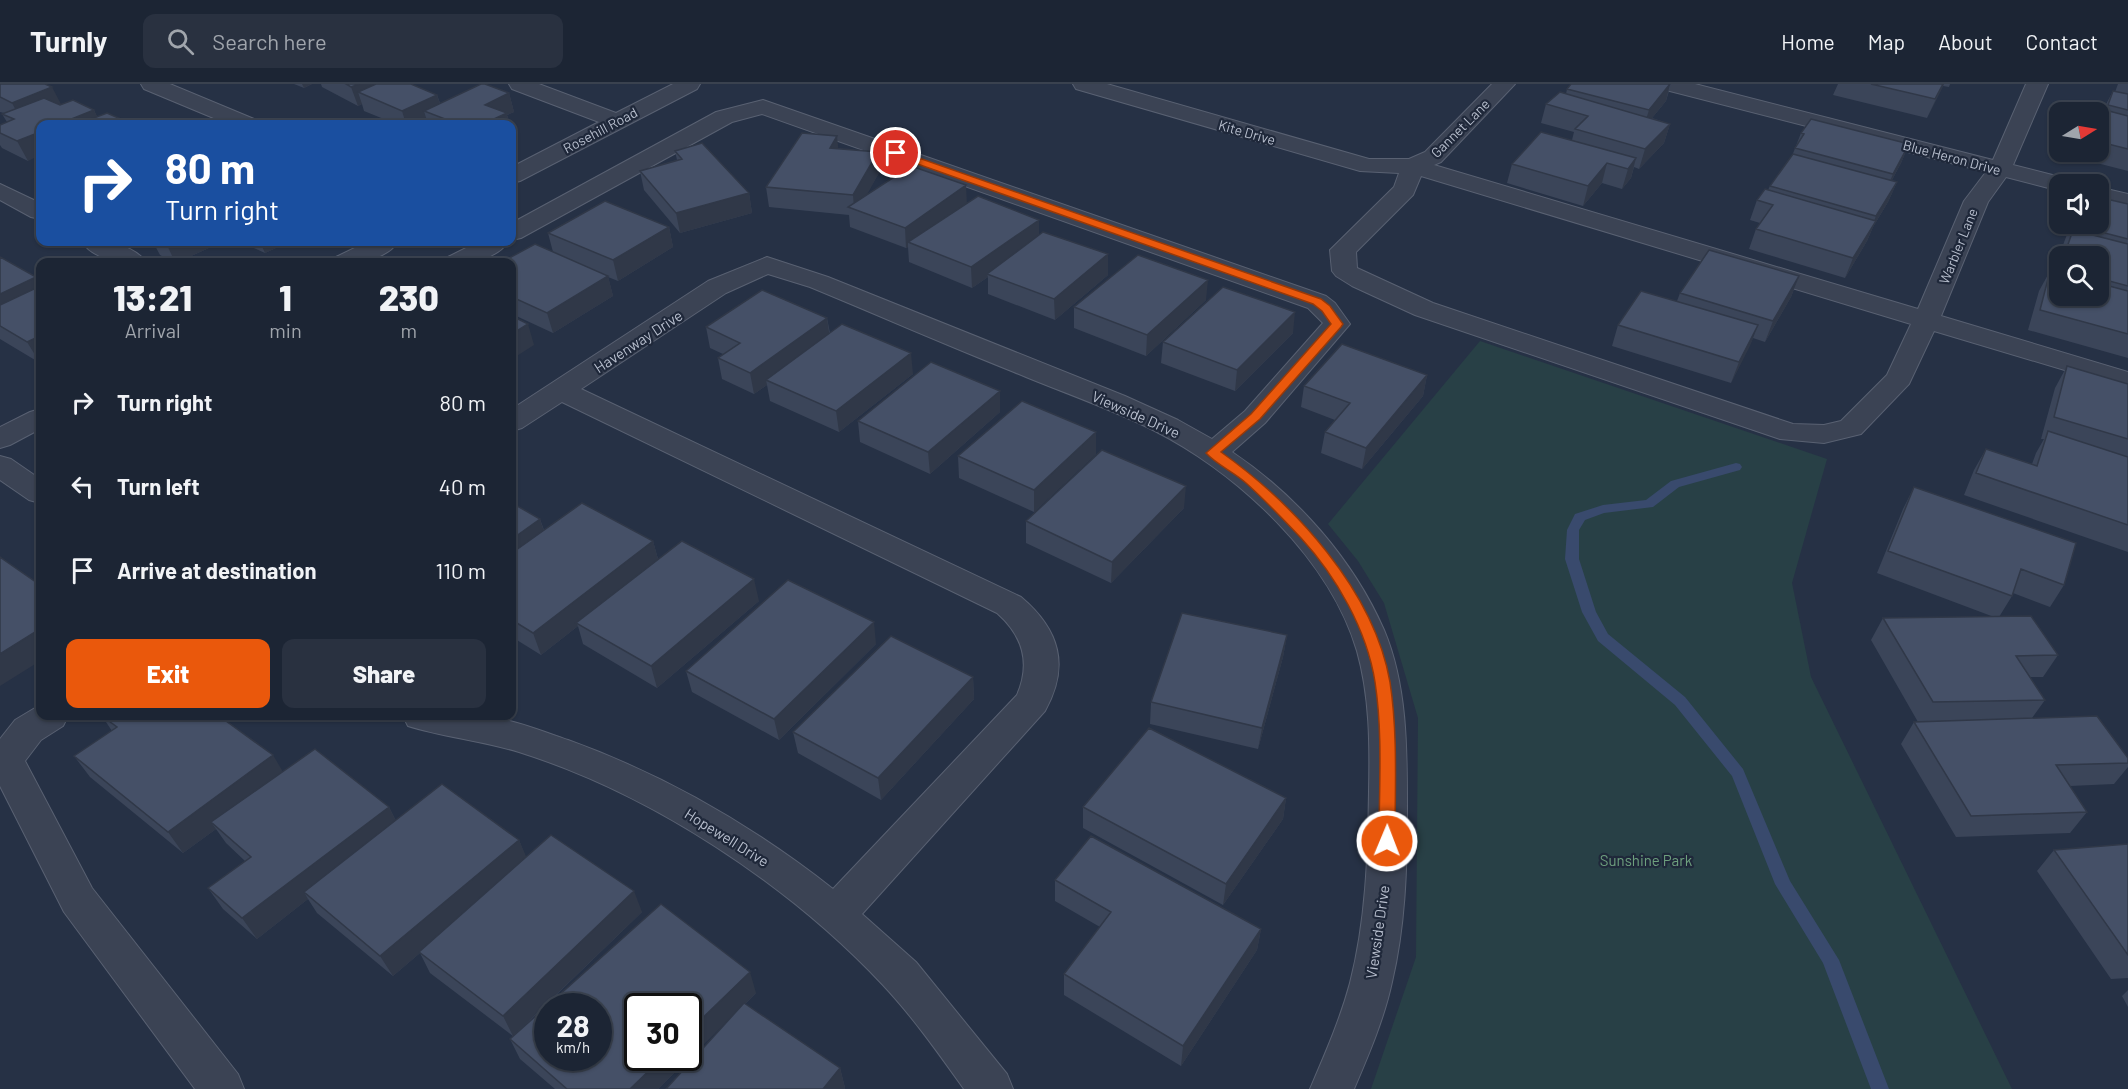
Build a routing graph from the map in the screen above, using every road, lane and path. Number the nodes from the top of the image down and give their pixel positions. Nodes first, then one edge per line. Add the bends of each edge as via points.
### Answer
1 (152, 84) edge
2 (520, 84) edge
3 (688, 84) edge
4 (1084, 84) edge
5 (1504, 84) edge
6 (1670, 84) edge
7 (2037, 84) edge
8 (237, 120) edge
9 (617, 121) junction
10 (1413, 166) junction
11 (2000, 169) junction
12 (516, 174) edge
13 (2049, 181) edge
14 (0, 191) edge
15 (2109, 197) edge
16 (2128, 201) edge
17 (36, 211) edge
18 (516, 231) edge
19 (102, 246) edge
20 (378, 246) edge
21 (487, 246) edge
22 (125, 258) edge
23 (353, 258) edge
24 (465, 258) edge
25 (767, 265) joint
26 (1926, 320) junction
27 (2128, 381) edge
28 (561, 391) junction
29 (516, 419) edge
30 (36, 420) edge
31 (0, 439) edge
32 (1213, 453) junction
33 (0, 466) edge
34 (36, 490) edge
35 (44, 720) edge
36 (438, 720) edge
37 (836, 914) junction
38 (222, 1089) edge
39 (991, 1089) edge
40 (1332, 1089) edge

1 - 8 street
2 - 9 street
3 - 9 street, Rosehill Road
4 - 10 street, Kite Drive via 1368,166
5 - 10 street, Gannet Lane via 1433,157
6 - 11 street, Blue Heron Drive
7 - 11 street, Warbler Lane
9 - 12 street, Rosehill Road
10 - 26 street
10 - 26 street, Warbler Lane via 1405,190 1343,250 1345,271 1424,309 1790,433 1824,434 1851,428 1899,378
11 - 13 street, Blue Heron Drive
11 - 26 street, Warbler Lane via 1976,201
14 - 17 street
15 - 16 street
18 - 32 street via 724,117 763,107 1317,302 1337,324 1255,417
19 - 22 street
20 - 23 street
21 - 24 street
25 - 28 street, Havenway Drive via 717,288
25 - 32 street, Viewside Drive via 819,282 1169,426
26 - 27 street
28 - 29 street, Havenway Drive
28 - 37 street via 1009,605 1026,619 1038,645 1042,672 1032,702
30 - 31 street
32 - 40 street, Viewside Drive via 1250,479 1321,553 1367,630 1382,680 1388,777 1382,916 1371,981
33 - 34 street
35 - 38 street via 28,730 5,759 78,900
36 - 37 street, Hopewell Drive via 529,741 638,784 757,853
37 - 39 street, Hopewell Drive via 900,974

